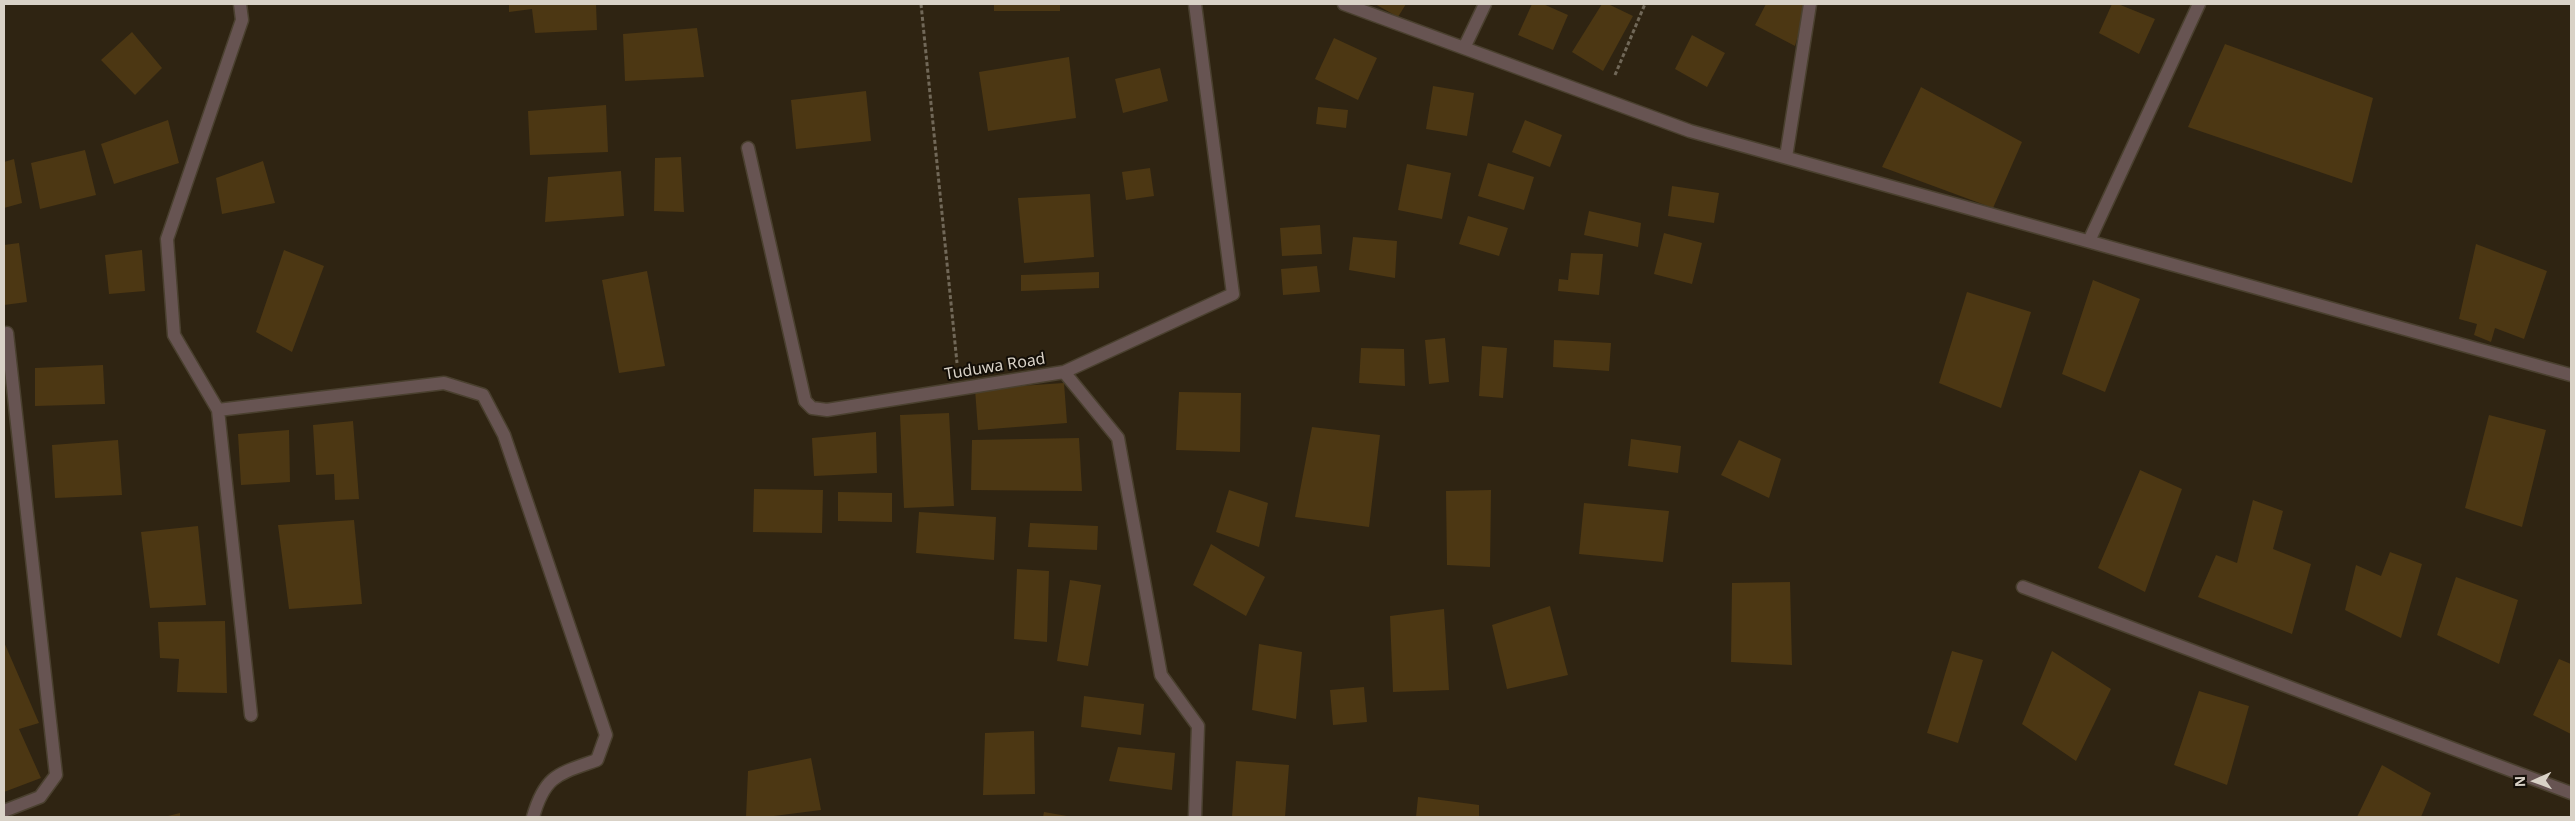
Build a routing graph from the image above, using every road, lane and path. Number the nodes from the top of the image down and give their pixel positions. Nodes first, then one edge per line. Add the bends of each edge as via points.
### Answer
1 (240, 4) edge
2 (921, 4) edge
3 (1195, 4) edge
4 (1344, 4) edge
5 (1485, 4) edge
6 (1645, 4) edge
7 (1810, 4) edge
8 (2199, 4) edge
9 (1464, 48) junction
10 (1605, 98) junction
11 (748, 148) dead end
12 (1786, 157) junction
13 (2089, 241) junction
14 (8, 333) dead end
15 (1064, 372) junction
16 (2571, 375) edge
17 (960, 388) junction
18 (218, 410) junction
19 (2023, 587) dead end
20 (251, 715) dead end
21 (2571, 793) edge
22 (4, 811) edge
23 (532, 817) edge
24 (1195, 817) edge

1 - 18 street via 242,20 167,239 174,335
2 - 17 path
3 - 15 street via 1233,294
4 - 9 street
5 - 9 street
6 - 10 path
7 - 12 street
8 - 13 street
9 - 10 street
10 - 12 street via 1690,131
11 - 17 street, Tuduwa Road via 805,401 812,408 827,410
12 - 13 street
13 - 16 street
14 - 22 street via 56,775 40,797
15 - 17 street, Tuduwa Road
15 - 24 street, Tuduwa Road via 1118,438 1161,675 1198,726
18 - 20 street
18 - 23 street via 444,383 483,395 504,435 606,735 597,760 557,774 539,796
19 - 21 street

